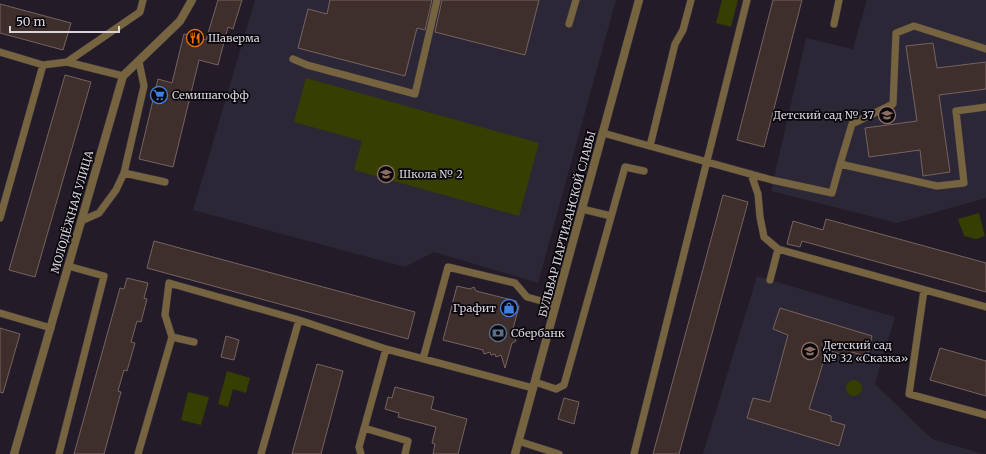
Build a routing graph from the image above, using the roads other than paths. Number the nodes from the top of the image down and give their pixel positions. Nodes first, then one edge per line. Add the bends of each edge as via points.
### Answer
1 (143, 0) edge
2 (192, 0) edge
3 (437, 0) edge
4 (576, 0) edge
5 (640, 0) edge
6 (691, 0) edge
7 (748, 0) edge
8 (839, 0) edge
9 (569, 24) dead end
10 (834, 24) dead end
11 (986, 49) edge
12 (0, 52) edge
13 (293, 59) dead end
14 (67, 62) junction
15 (139, 62) junction
16 (43, 65) junction
17 (123, 76) junction
18 (986, 108) edge
19 (603, 133) junction
20 (650, 146) junction
21 (708, 162) junction
22 (840, 164) junction
23 (644, 171) dead end
24 (124, 172) junction
25 (751, 174) junction
26 (165, 182) dead end
27 (582, 209) junction
28 (611, 216) junction
29 (0, 218) edge
30 (81, 221) junction
31 (778, 249) junction
32 (68, 266) junction
33 (770, 280) dead end
34 (924, 290) junction
35 (556, 305) junction
36 (986, 307) edge
37 (0, 313) edge
38 (299, 320) junction
39 (50, 328) junction
40 (172, 337) junction
41 (194, 342) dead end
42 (386, 349) junction
43 (423, 359) junction
44 (534, 385) junction
45 (986, 415) edge
46 (364, 428) junction
47 (518, 441) junction
48 (14, 454) edge
49 (59, 454) edge
50 (138, 454) edge
51 (262, 454) edge
52 (360, 454) edge
53 (405, 454) edge
54 (515, 454) edge
55 (559, 454) edge
56 (634, 454) edge

1 - 14 lane via 140,12
2 - 15 street via 180,21
3 - 13 lane via 415,94 307,66
4 - 9 lane
5 - 19 street, БУЛЬВАР ПАРТИЗАНСКОЙ СЛАВЫ
6 - 20 lane via 683,30 675,44
7 - 21 lane
8 - 10 lane
11 - 22 lane via 914,26 896,33 893,104 852,124
12 - 16 lane
14 - 16 lane
14 - 17 lane
15 - 17 street
15 - 24 lane via 144,86
16 - 29 lane
17 - 30 street, МОЛОДЁЖНАЯ УЛИЦА
18 - 22 lane via 956,111 964,183 937,186
19 - 20 lane
19 - 27 street, БУЛЬВАР ПАРТИЗАНСКОЙ СЛАВЫ
20 - 21 lane
21 - 25 lane
21 - 56 lane
22 - 25 lane via 832,193
23 - 28 lane via 625,167
24 - 26 lane
24 - 30 lane via 116,190 99,213
25 - 31 lane via 758,194 764,237
27 - 28 lane
27 - 35 street, БУЛЬВАР ПАРТИЗАНСКОЙ СЛАВЫ
28 - 44 lane via 564,385 556,389
30 - 32 street, МОЛОДЁЖНАЯ УЛИЦА
31 - 33 lane
31 - 34 lane
32 - 39 street, МОЛОДЁЖНАЯ УЛИЦА
32 - 49 lane via 104,276
34 - 36 lane
34 - 45 lane via 909,394
35 - 43 lane via 528,297 515,283 448,267
35 - 44 street, БУЛЬВАР ПАРТИЗАНСКОЙ СЛАВЫ
37 - 39 lane
38 - 40 lane via 169,283 164,315
38 - 42 lane
38 - 51 lane
39 - 48 street, МОЛОДЁЖНАЯ УЛИЦА
40 - 41 lane
40 - 50 lane
42 - 43 lane
42 - 46 lane
43 - 44 lane
44 - 47 street, БУЛЬВАР ПАРТИЗАНСКОЙ СЛАВЫ
46 - 52 lane via 359,447
46 - 53 lane via 408,442
47 - 54 street, БУЛЬВАР ПАРТИЗАНСКОЙ СЛАВЫ
47 - 55 lane

